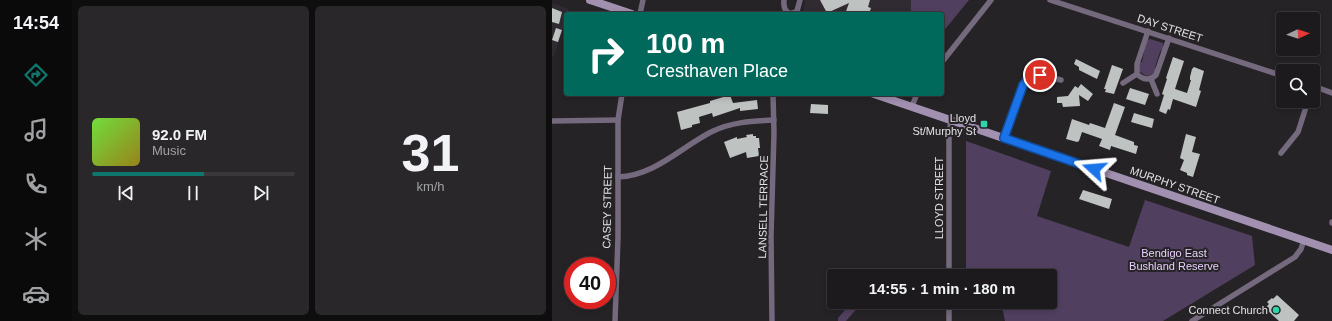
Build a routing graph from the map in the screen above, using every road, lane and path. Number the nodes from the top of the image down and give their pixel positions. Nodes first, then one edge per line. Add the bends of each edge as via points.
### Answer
1 (590, 0) edge
2 (643, 0) edge
3 (784, 0) edge
4 (800, 0) edge
5 (991, 0) edge
6 (1050, 0) edge
7 (626, 12) edge
8 (640, 12) edge
9 (786, 12) edge
10 (795, 12) edge
11 (1148, 31) junction
12 (1169, 38) junction
13 (944, 59) edge
14 (1137, 74) junction
15 (1276, 74) edge
16 (1151, 79) junction
17 (1061, 80) dead end
18 (1123, 83) dead end
19 (1320, 88) edge
20 (1332, 92) edge
21 (1157, 94) dead end
22 (622, 96) edge
23 (773, 96) edge
24 (880, 96) edge
25 (916, 96) edge
26 (912, 106) junction
27 (1306, 108) edge
28 (618, 120) junction
29 (774, 120) junction
30 (951, 120) junction
31 (552, 121) edge
32 (1004, 138) junction
33 (1281, 153) dead end
34 (618, 177) junction
35 (1304, 240) junction
36 (1332, 250) edge
37 (949, 269) edge
38 (949, 309) edge
39 (616, 321) edge
40 (772, 321) edge
41 (949, 321) edge
42 (1192, 321) edge

1 - 7 street
2 - 8 street
3 - 9 street
4 - 10 street
5 - 13 street
6 - 11 street, DAY STREET
11 - 12 street, DAY STREET
11 - 14 street via 1136,64
12 - 15 street, DAY STREET
12 - 16 street via 1157,74
14 - 16 street via 1145,79
14 - 18 street
16 - 21 street
17 - 32 street via 1040,75 1032,76 1026,81
19 - 20 street
22 - 28 street, CASEY STREET
23 - 29 street, LANSELL TERRACE
24 - 26 street, MURPHY STREET
25 - 26 street
26 - 30 street, MURPHY STREET
27 - 33 street via 1298,132
28 - 31 street
28 - 34 street, CASEY STREET
29 - 34 street via 738,123 720,128 645,172
29 - 40 street, LANSELL TERRACE
30 - 32 street, MURPHY STREET
30 - 37 street, LLOYD STREET
32 - 35 street, MURPHY STREET
34 - 39 street, CASEY STREET
35 - 36 street, MURPHY STREET
35 - 42 street via 1295,257
38 - 41 street

